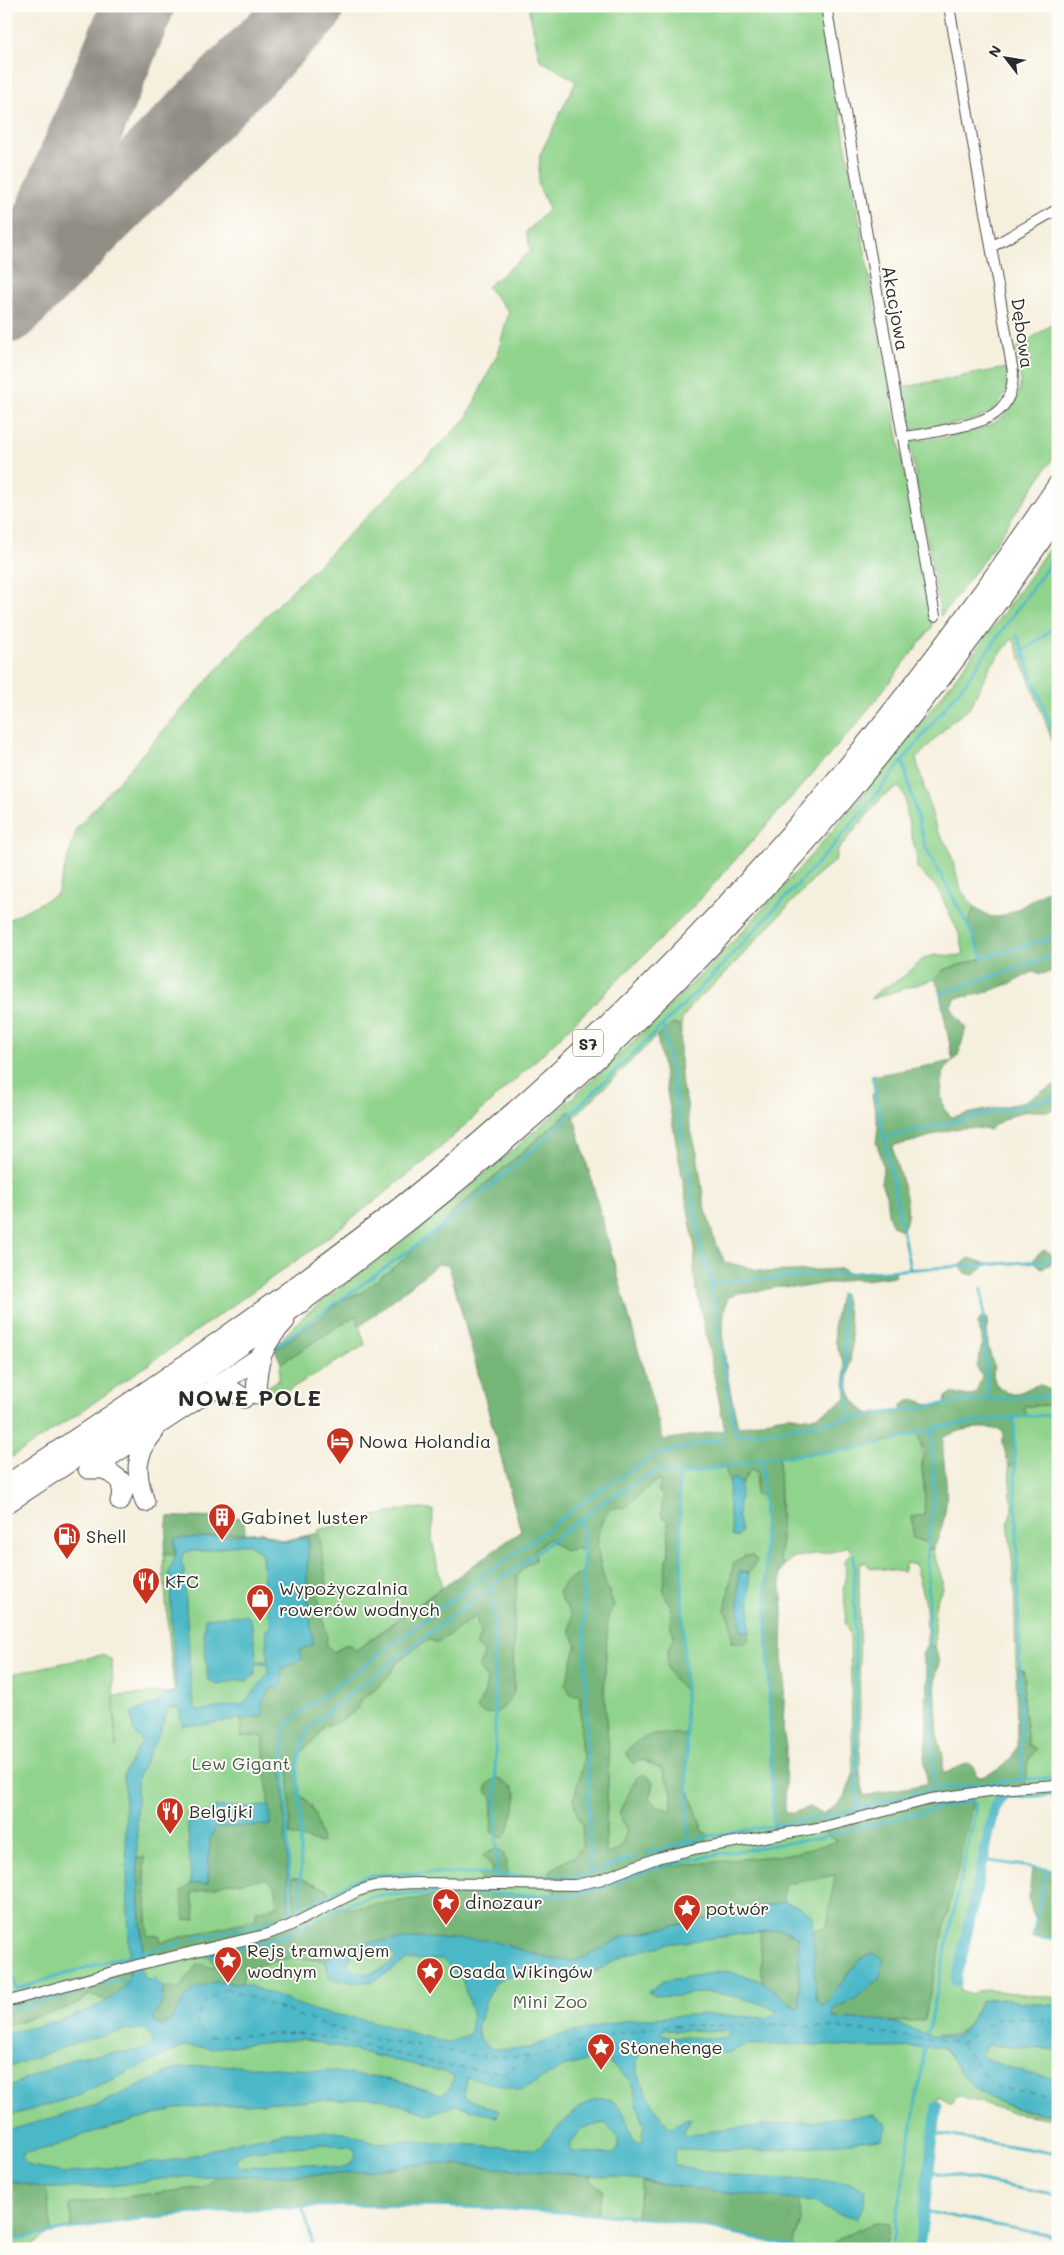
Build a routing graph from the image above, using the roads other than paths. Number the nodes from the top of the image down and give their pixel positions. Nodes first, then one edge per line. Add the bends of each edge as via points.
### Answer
1 (826, 6) edge
2 (949, 6) edge
3 (1058, 210) edge
4 (993, 246) junction
5 (903, 437) junction
6 (1058, 484) edge
7 (1058, 516) edge
8 (935, 616) dead end
9 (309, 1297) junction
10 (260, 1357) junction
11 (211, 1390) junction
12 (160, 1425) junction
13 (94, 1468) junction
14 (36, 1484) junction
15 (6, 1485) edge
16 (120, 1501) dead end
17 (145, 1502) dead end
18 (6, 1504) edge
19 (1058, 1785) edge
20 (6, 2002) edge

1 - 5 street, Akacjowa
2 - 4 street, Dębowa
3 - 4 street
4 - 5 street, Dębowa via 1014,372 1008,400 982,422
5 - 8 street, Akacjowa
6 - 15 highway, S7 via 980,596 844,772 705,927 600,1031 490,1131 370,1230 106,1419
7 - 9 highway, S7 via 994,608 906,724 813,835 718,938 615,1041 502,1143 379,1245
9 - 10 highway via 271,1338
9 - 14 highway, S7
10 - 11 highway
10 - 11 highway via 250,1396 229,1389
11 - 12 highway
12 - 13 highway
12 - 17 highway via 139,1459 138,1482
13 - 14 highway via 65,1473
13 - 16 highway via 106,1470 120,1480 123,1493
14 - 18 highway, S7
19 - 20 street via 930,1798 824,1827 657,1858 575,1885 374,1886 280,1930

